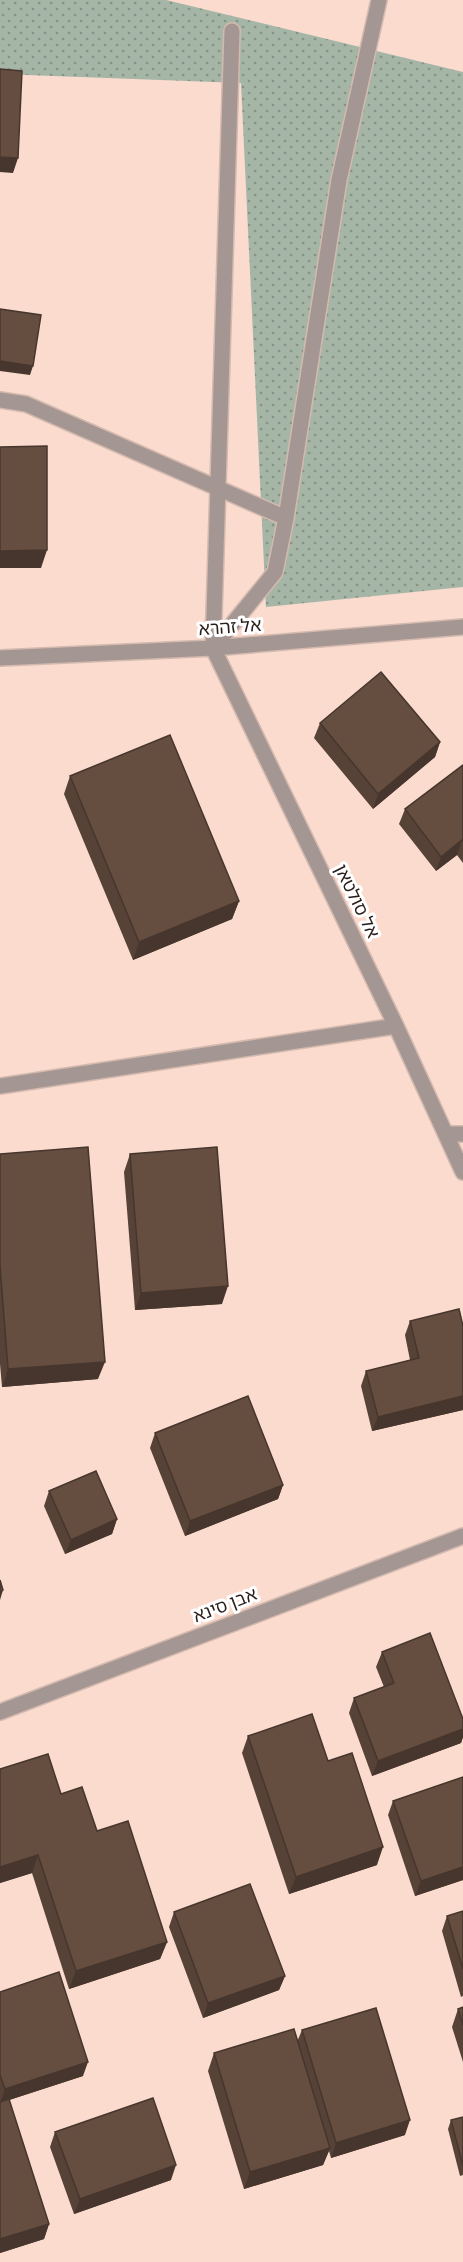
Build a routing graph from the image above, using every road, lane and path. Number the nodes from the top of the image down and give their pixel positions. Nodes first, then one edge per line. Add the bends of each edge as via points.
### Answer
1 (379, 0) edge
2 (232, 31) dead end
3 (0, 400) edge
4 (218, 488) junction
5 (286, 518) junction
6 (463, 627) edge
7 (213, 648) junction
8 (0, 658) edge
9 (396, 1026) junction
10 (0, 1086) edge
11 (446, 1134) junction
12 (463, 1134) edge
13 (463, 1172) edge
14 (463, 1536) edge
15 (0, 1712) edge

1 - 5 street via 339,180
2 - 4 street
3 - 4 street via 26,404
4 - 5 street
4 - 7 street
5 - 7 street via 275,572
6 - 7 street, אל זהרא
7 - 8 street, אל זהרא
7 - 9 street, אל סולטאן
9 - 10 street
9 - 11 street, אל סולטאן
11 - 12 street
11 - 13 street, אל סולטאן
14 - 15 street, אבן סינא

